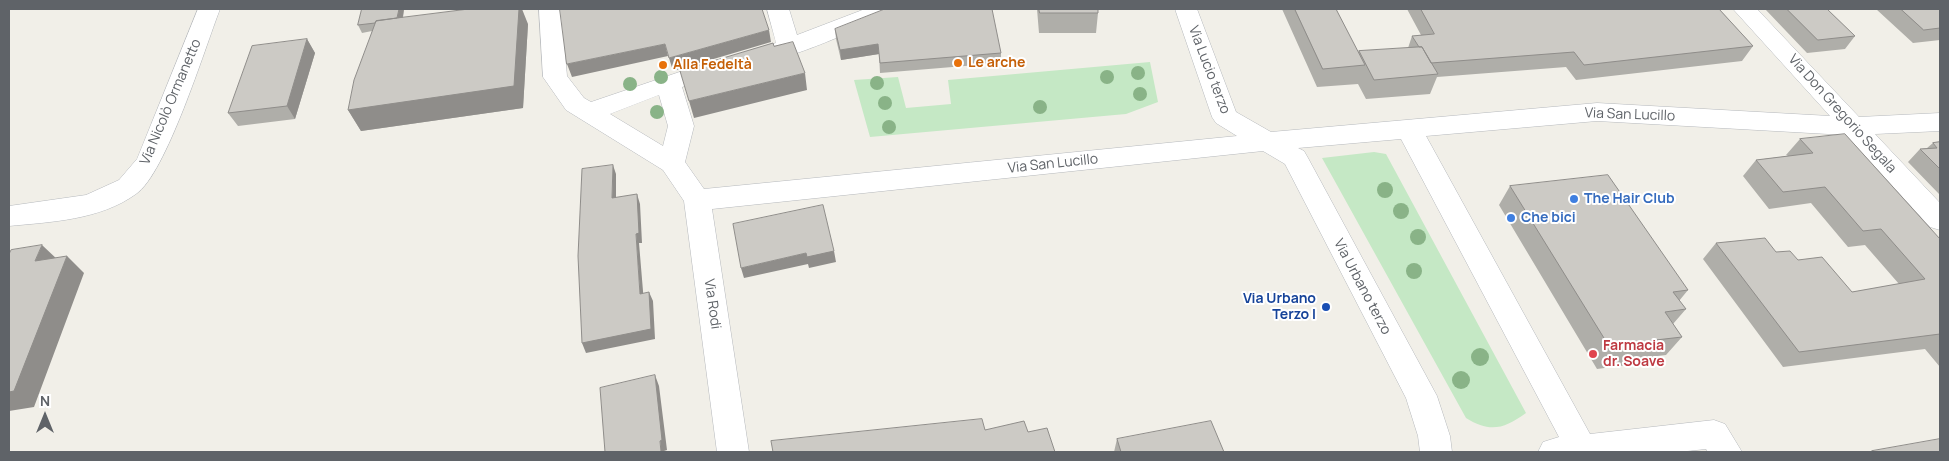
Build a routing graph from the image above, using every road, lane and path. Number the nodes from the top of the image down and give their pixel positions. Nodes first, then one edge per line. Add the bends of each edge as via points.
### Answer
1 (209, 9) edge
2 (550, 9) edge
3 (778, 9) edge
4 (886, 9) edge
5 (1186, 9) edge
6 (1744, 9) edge
7 (789, 47) junction
8 (668, 83) junction
9 (589, 112) junction
10 (1940, 122) edge
11 (1852, 126) junction
12 (1409, 129) junction
13 (1264, 142) junction
14 (672, 163) junction
15 (697, 200) junction
16 (9, 216) edge
17 (1940, 220) edge
18 (1439, 451) edge
19 (1568, 451) edge
20 (733, 452) edge
21 (1726, 452) edge

1 - 16 street, Via Nicolò Ormanetto via 148,163 128,187 91,205
2 - 9 street, Via Rodi via 555,77 575,104
3 - 7 street
4 - 7 street
5 - 13 street, Via Lucio terzo via 1225,117
6 - 11 street, Via Don Gregorio Segala
7 - 8 street
8 - 9 street
8 - 14 street via 681,126
9 - 14 street, Via Rodi
10 - 11 street, Via San Lucillo
11 - 12 street, Via San Lucillo via 1597,112
11 - 17 street, Via Don Gregorio Segala
12 - 13 street, Via San Lucillo
12 - 19 street
13 - 15 street, Via San Lucillo
13 - 18 street, Via Urbano terzo via 1295,158 1420,396
14 - 15 street, Via Rodi
15 - 20 street, Via Rodi
19 - 21 street via 1714,434

